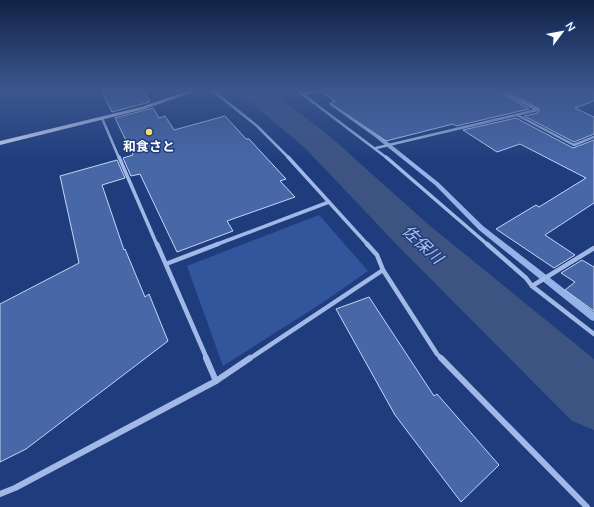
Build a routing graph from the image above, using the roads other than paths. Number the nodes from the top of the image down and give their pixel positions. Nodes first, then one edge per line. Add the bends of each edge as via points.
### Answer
1 (120, 114) edge
2 (242, 114) edge
3 (330, 114) edge
4 (522, 114) edge
5 (516, 115) junction
6 (102, 118) junction
7 (594, 137) edge
8 (0, 143) edge
9 (376, 148) junction
10 (329, 202) junction
11 (594, 248) edge
12 (166, 264) junction
13 (383, 270) junction
14 (532, 286) junction
15 (594, 334) edge
16 (216, 381) junction
17 (0, 494) edge
18 (587, 507) edge

1 - 6 street
2 - 10 street
3 - 9 street
4 - 5 street
5 - 7 street via 574,145
5 - 9 street
6 - 8 street
6 - 12 street
9 - 14 street via 526,278
10 - 12 street
10 - 13 street via 377,255
11 - 14 street
12 - 16 street
13 - 16 street
13 - 18 street via 437,354
14 - 15 street
16 - 17 street

